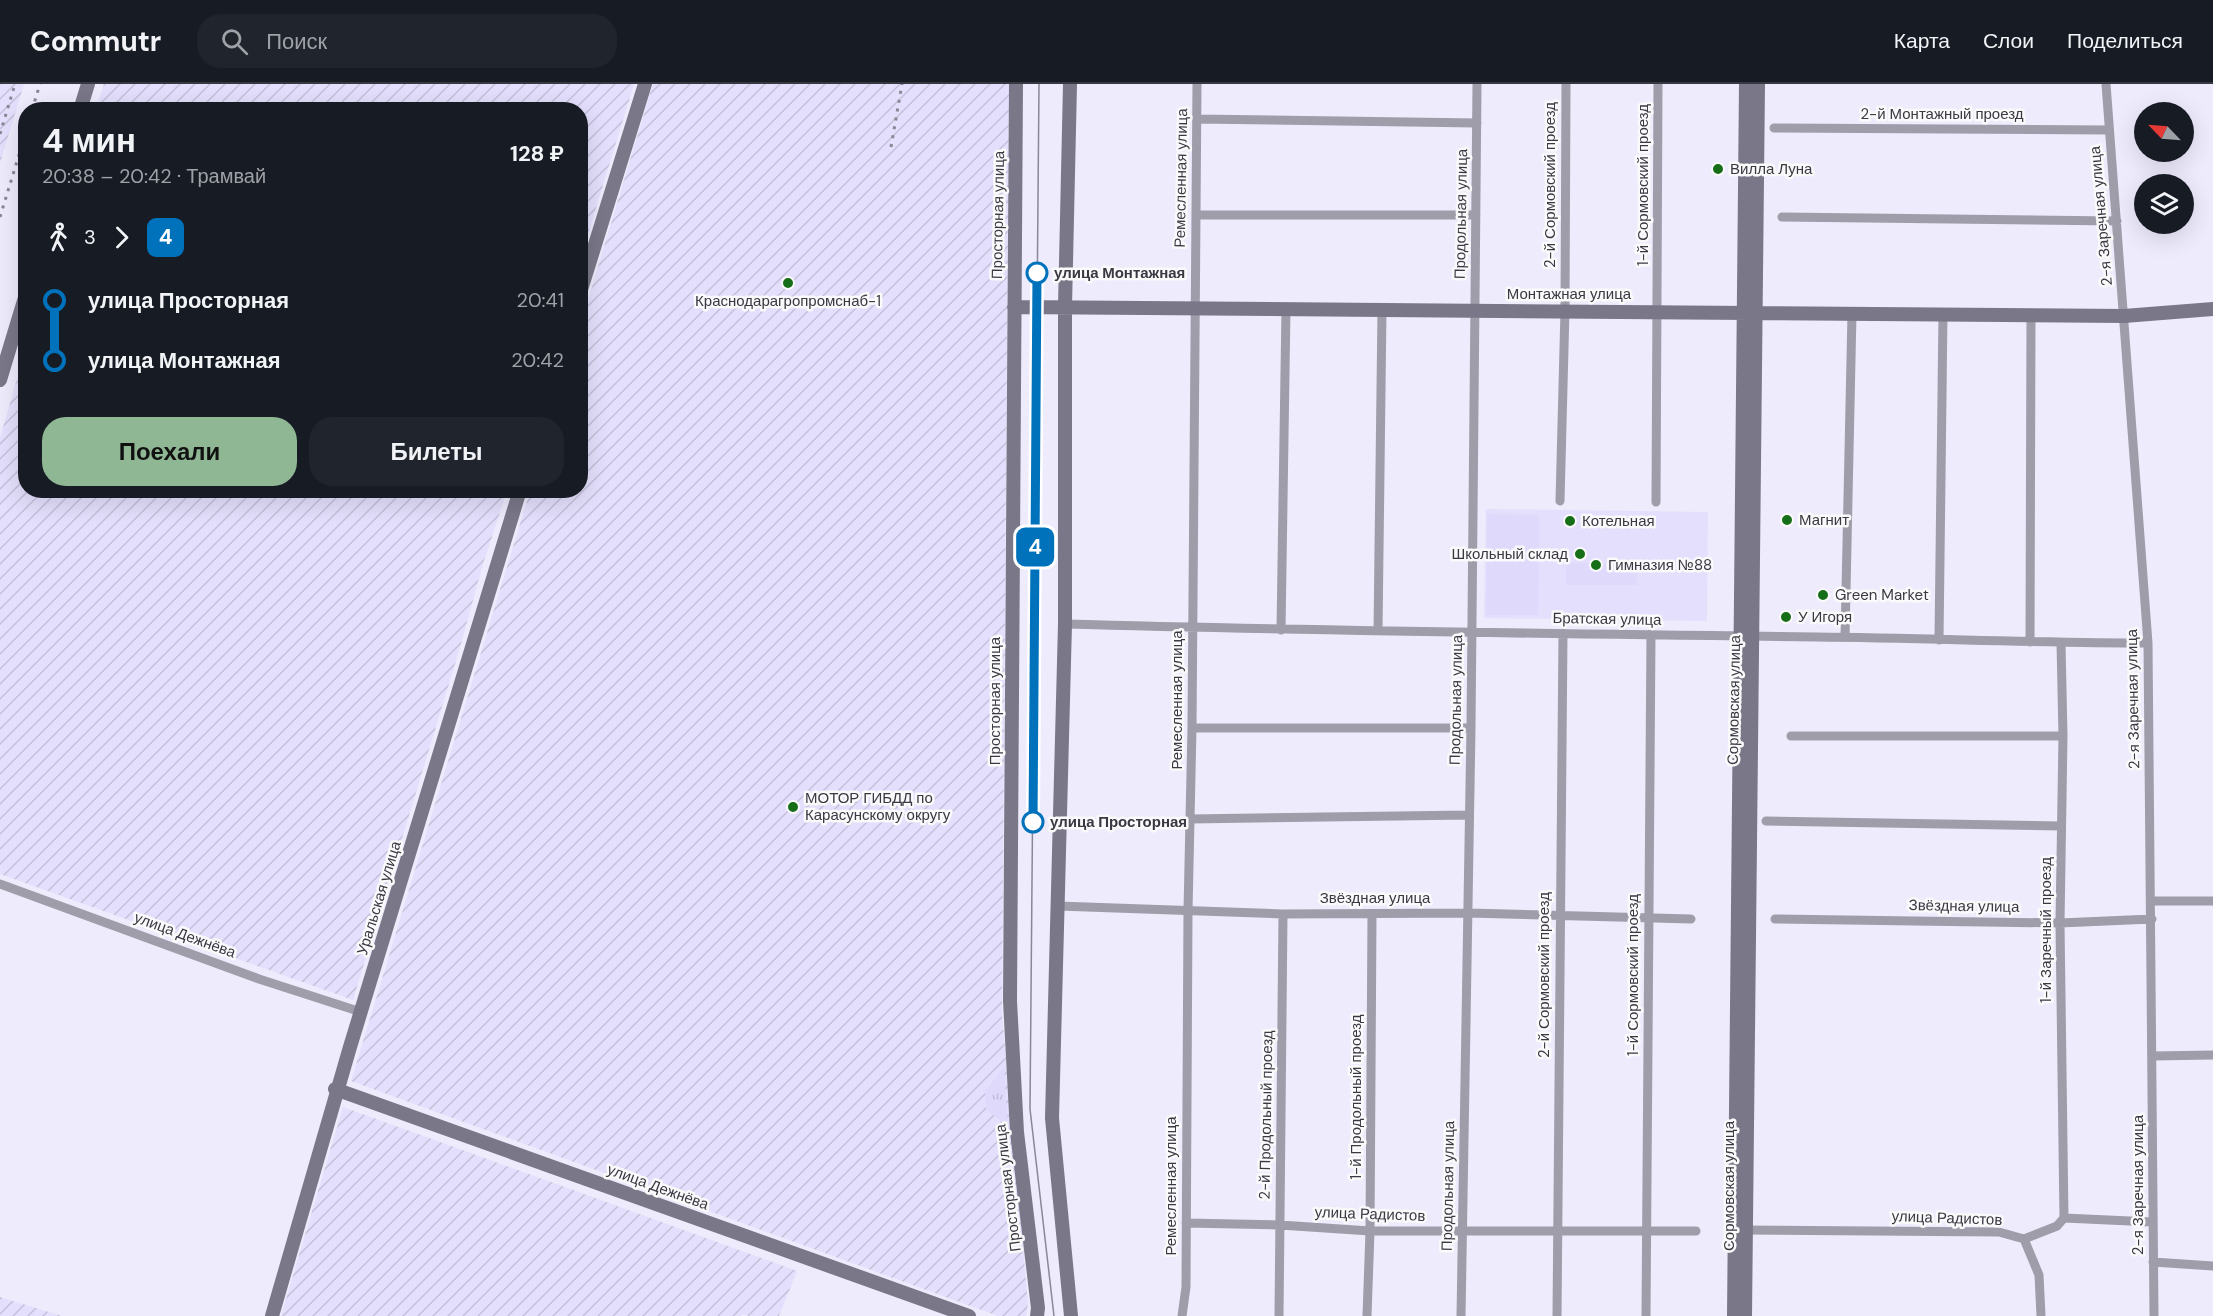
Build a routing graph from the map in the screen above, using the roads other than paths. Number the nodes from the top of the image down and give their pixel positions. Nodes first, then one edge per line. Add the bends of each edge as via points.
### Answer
1 (88, 84) edge
2 (643, 84) edge
3 (1016, 84) edge
4 (1070, 84) edge
5 (1197, 84) edge
6 (1477, 84) edge
7 (1566, 84) edge
8 (1658, 84) edge
9 (1746, 84) edge
10 (1758, 84) edge
11 (2106, 84) edge
12 (82, 102) edge
13 (1197, 119) junction
14 (1477, 123) junction
15 (1774, 128) dead end
16 (2109, 130) junction
17 (1196, 215) junction
18 (1476, 215) junction
19 (1782, 217) dead end
20 (2117, 221) junction
21 (588, 256) edge
22 (588, 266) edge
23 (1014, 307) junction
24 (1065, 307) junction
25 (1194, 308) junction
26 (1286, 309) junction
27 (1382, 309) junction
28 (2213, 309) edge
29 (1475, 310) junction
30 (1565, 310) junction
31 (1658, 311) junction
32 (1749, 312) junction
33 (1852, 313) junction
34 (1943, 313) junction
35 (2031, 315) junction
36 (2124, 316) junction
37 (18, 320) edge
38 (0, 380) edge
39 (516, 498) edge
40 (1560, 501) dead end
41 (1656, 502) dead end
42 (1065, 624) junction
43 (1192, 628) junction
44 (1281, 630) junction
45 (1378, 631) junction
46 (1472, 632) junction
47 (1563, 633) junction
48 (1651, 634) junction
49 (1745, 636) junction
50 (1845, 637) junction
51 (1939, 640) junction
52 (2030, 642) junction
53 (2061, 643) junction
54 (2148, 643) junction
55 (1192, 728) junction
56 (1471, 728) junction
57 (1791, 736) dead end
58 (2063, 736) junction
59 (1469, 815) junction
60 (1190, 819) junction
61 (1766, 821) dead end
62 (2061, 826) junction
63 (0, 884) edge
64 (2151, 901) junction
65 (2213, 901) edge
66 (1058, 906) junction
67 (1188, 911) junction
68 (1468, 913) junction
69 (1283, 914) junction
70 (1371, 914) junction
71 (1559, 914) junction
72 (1648, 918) junction
73 (1691, 919) dead end
74 (1775, 919) dead end
75 (2152, 919) junction
76 (2060, 922) junction
77 (360, 1012) junction
78 (2213, 1055) edge
79 (2152, 1056) junction
80 (336, 1090) junction
81 (2064, 1218) junction
82 (2152, 1222) junction
83 (1186, 1224) junction
84 (1280, 1225) junction
85 (1646, 1230) junction
86 (1370, 1231) junction
87 (1558, 1231) junction
88 (1696, 1231) dead end
89 (1740, 1231) junction
90 (1463, 1232) junction
91 (2024, 1239) junction
92 (2153, 1262) junction
93 (2213, 1266) edge
94 (271, 1316) edge
95 (969, 1316) edge
96 (1037, 1316) edge
97 (1071, 1316) edge
98 (1182, 1316) edge
99 (1279, 1316) edge
100 (1367, 1316) edge
101 (1461, 1316) edge
102 (1557, 1316) edge
103 (1646, 1316) edge
104 (1734, 1316) edge
105 (1745, 1316) edge
106 (2041, 1316) edge
107 (2154, 1316) edge

1 - 12 street
2 - 21 street
2 - 22 street
3 - 23 street, Просторная улица
4 - 24 street
5 - 13 street, Ремесленная улица
6 - 14 street, Продольная улица
7 - 30 street, 2-й Сормовский проезд
8 - 31 street, 1-й Сормовский проезд
9 - 32 street, Сормовская улица
10 - 32 street, Сормовская улица
11 - 16 street, 2-я Заречная улица
13 - 14 street
13 - 17 street, Ремесленная улица
14 - 18 street, Продольная улица
15 - 16 street, 2-й Монтажный проезд
16 - 20 street, 2-я Заречная улица
17 - 18 street
17 - 25 street, Ремесленная улица
18 - 29 street, Продольная улица
19 - 20 street
20 - 36 street, 2-я Заречная улица
23 - 24 street, Монтажная улица
23 - 96 street, Просторная улица via 1010,1001 1017,1132
24 - 25 street, Монтажная улица
24 - 42 street
25 - 26 street, Монтажная улица
25 - 43 street, Ремесленная улица
26 - 27 street, Монтажная улица
26 - 44 street
27 - 29 street, Монтажная улица
27 - 45 street
28 - 36 street, Монтажная улица
29 - 30 street, Монтажная улица
29 - 46 street, Продольная улица
30 - 31 street, Монтажная улица
30 - 40 street, 2-й Сормовский проезд
31 - 32 street, Монтажная улица
31 - 41 street, 1-й Сормовский проезд
32 - 33 street, Монтажная улица
32 - 49 street, Сормовская улица
33 - 34 street, Монтажная улица
33 - 50 street
34 - 35 street, Монтажная улица
34 - 51 street
35 - 36 street, Монтажная улица
35 - 52 street
36 - 54 street, 2-я Заречная улица
37 - 38 street
39 - 77 street, Уральская улица
42 - 43 street, Братская улица
42 - 66 street
43 - 44 street, Братская улица
43 - 55 street, Ремесленная улица
44 - 45 street, Братская улица
45 - 46 street, Братская улица
46 - 47 street, Братская улица
46 - 56 street, Продольная улица
47 - 48 street, Братская улица
47 - 71 street, 2-й Сормовский проезд
48 - 49 street, Братская улица
48 - 72 street, 1-й Сормовский проезд
49 - 50 street, Братская улица
49 - 89 street, Сормовская улица
50 - 51 street, Братская улица
51 - 52 street, Братская улица
52 - 53 street, Братская улица
53 - 54 street, Братская улица
53 - 58 street, 1-й Заречный проезд
54 - 64 street, 2-я Заречная улица
55 - 56 street
55 - 60 street, Ремесленная улица
56 - 59 street, Продольная улица
57 - 58 street
58 - 62 street, 1-й Заречный проезд
59 - 60 street
59 - 68 street, Продольная улица
60 - 67 street, Ремесленная улица
61 - 62 street
62 - 76 street, 1-й Заречный проезд
63 - 77 street, улица Дежнёва
64 - 65 street
64 - 75 street, 2-я Заречная улица
66 - 67 street, Звёздная улица
66 - 97 street via 1052,1118
67 - 69 street, Звёздная улица
67 - 83 street, Ремесленная улица
68 - 70 street, Звёздная улица
68 - 71 street, Звёздная улица
68 - 90 street, Продольная улица
69 - 70 street, Звёздная улица
69 - 84 street, 2-й Продольный проезд
70 - 86 street, 1-й Продольный проезд
71 - 72 street, Звёздная улица
71 - 87 street, 2-й Сормовский проезд
72 - 73 street, Звёздная улица
72 - 85 street, 1-й Сормовский проезд
74 - 76 street, Звёздная улица
75 - 76 street, Звёздная улица
75 - 79 street, 2-я Заречная улица
76 - 81 street, 1-й Заречный проезд
77 - 80 street, Уральская улица
78 - 79 street
79 - 82 street, 2-я Заречная улица
80 - 94 street, Уральская улица
80 - 95 street, улица Дежнёва
81 - 82 street
81 - 91 street via 2057,1227
82 - 92 street, 2-я Заречная улица
83 - 84 street, улица Радистов
83 - 98 street, Ремесленная улица
84 - 86 street, улица Радистов
84 - 99 street, 2-й Продольный проезд
85 - 87 street, улица Радистов
85 - 88 street, улица Радистов
85 - 103 street, 1-й Сормовский проезд
86 - 90 street, улица Радистов
86 - 100 street, 1-й Продольный проезд
87 - 90 street, улица Радистов
87 - 102 street, 2-й Сормовский проезд
89 - 91 street, улица Радистов via 1999,1232
89 - 104 street, Сормовская улица
89 - 105 street, Сормовская улица
90 - 101 street, Продольная улица
91 - 106 street via 2039,1275
92 - 93 street
92 - 107 street, 2-я Заречная улица

